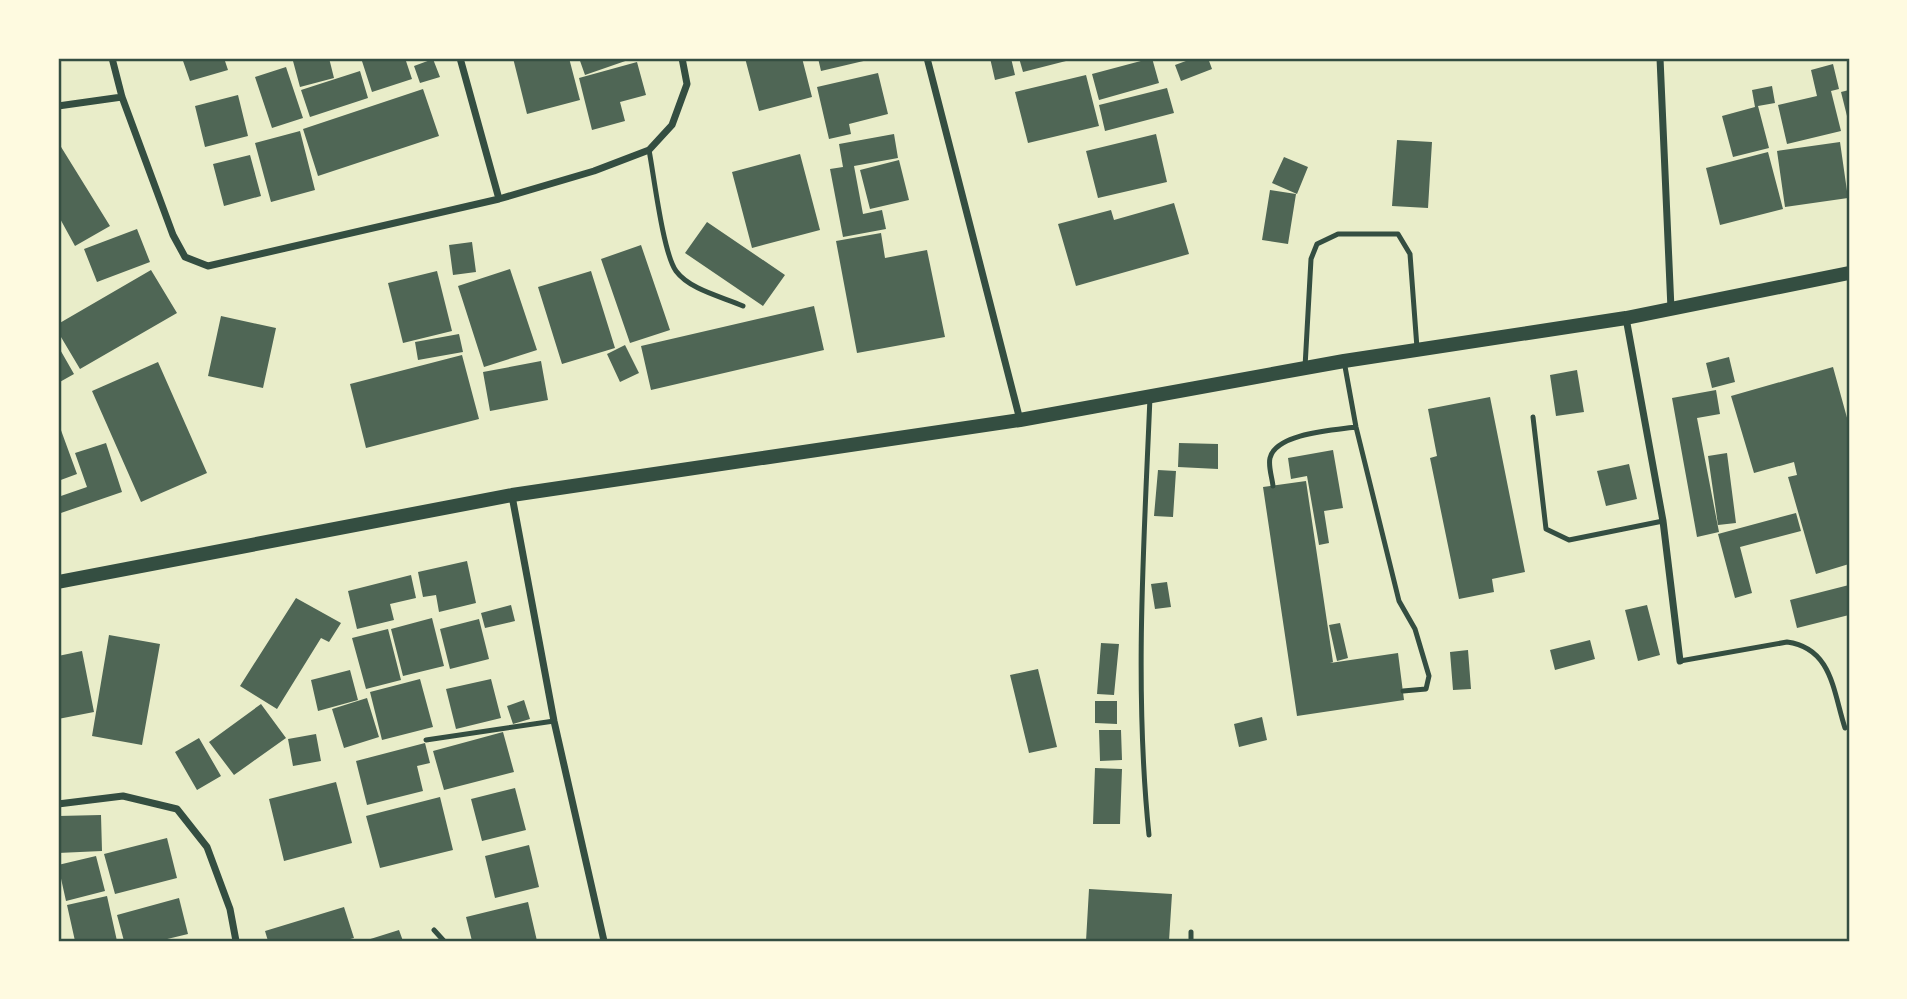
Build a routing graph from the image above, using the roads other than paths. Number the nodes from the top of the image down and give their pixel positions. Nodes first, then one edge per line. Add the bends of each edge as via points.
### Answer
1 (112, 58) edge
2 (460, 58) edge
3 (682, 58) edge
4 (927, 58) edge
5 (1660, 58) edge
6 (122, 97) junction
7 (58, 106) edge
8 (649, 150) junction
9 (499, 199) junction
10 (1849, 273) edge
11 (743, 306) dead end
12 (1671, 310) junction
13 (1626, 318) junction
14 (1417, 351) junction
15 (1344, 361) junction
16 (1305, 368) junction
17 (1150, 397) junction
18 (1533, 417) dead end
19 (1020, 420) junction
20 (1356, 427) junction
21 (1273, 486) dead end
22 (512, 495) junction
23 (1663, 522) junction
24 (58, 582) edge
25 (1680, 661) joint
26 (1403, 691) dead end
27 (554, 721) junction
28 (1844, 729) dead end
29 (426, 740) dead end
30 (58, 804) edge
31 (1149, 835) dead end
32 (434, 930) dead end
33 (1191, 932) dead end
34 (236, 941) edge
35 (444, 941) edge
36 (604, 941) edge
37 (1191, 941) edge

1 - 6 street
2 - 9 street
3 - 8 street via 687,84 672,125
4 - 19 street
5 - 12 street
6 - 7 street
6 - 9 street via 173,235 186,257 208,266
8 - 9 street
8 - 11 lane via 676,271 690,283
10 - 12 main road
12 - 13 main road
13 - 14 main road
13 - 23 street
14 - 15 main road
14 - 16 lane via 1410,254 1404,241 1398,234 1338,234 1317,244 1311,259
15 - 16 main road
15 - 20 lane
16 - 17 main road
17 - 19 main road
17 - 31 lane via 1141,693
18 - 23 lane via 1546,529 1569,540
19 - 22 main road
20 - 21 lane via 1303,435 1281,444 1269,461
20 - 26 lane via 1399,601 1415,629 1429,676 1426,689
22 - 24 main road
22 - 27 street
23 - 25 street
25 - 28 lane via 1787,642 1804,644 1818,654 1826,668
27 - 29 lane
27 - 36 street
30 - 34 street via 123,796 177,809 208,847
32 - 35 lane
33 - 37 lane

